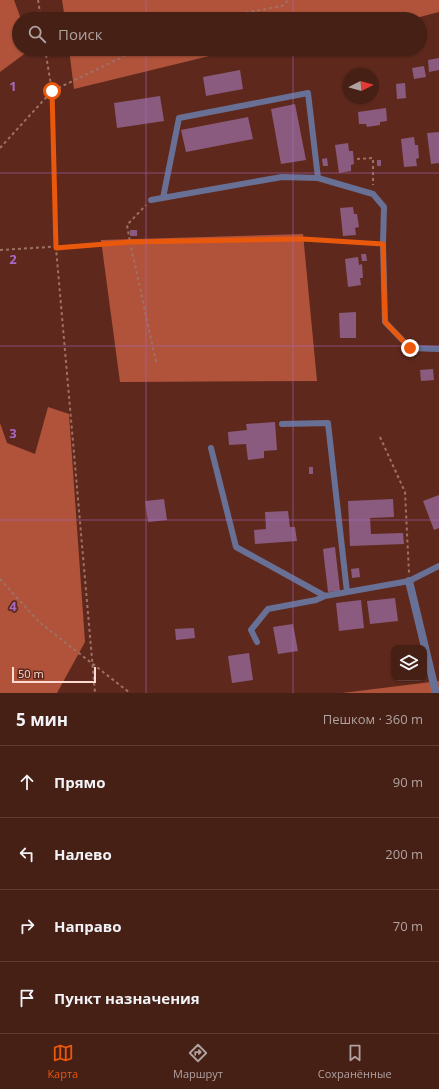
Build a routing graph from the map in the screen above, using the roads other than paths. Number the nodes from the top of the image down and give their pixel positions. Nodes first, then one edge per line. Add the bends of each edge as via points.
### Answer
1 (318, 178) junction
2 (163, 198) junction
3 (151, 200) road end
4 (439, 348) edge
5 (282, 424) dead end
6 (211, 448) dead end
7 (439, 566) edge
8 (409, 581) junction
9 (347, 592) junction
10 (325, 596) junction
11 (257, 642) dead end
12 (436, 693) edge

1 - 2 lane via 282,177
1 - 2 lane via 308,92 179,118
1 - 4 lane via 373,194 384,207 385,322 410,348
2 - 3 lane
5 - 9 lane via 328,423
6 - 10 lane via 236,547
7 - 8 lane
8 - 9 lane
8 - 12 street
9 - 10 lane
10 - 11 lane via 268,609 251,630

